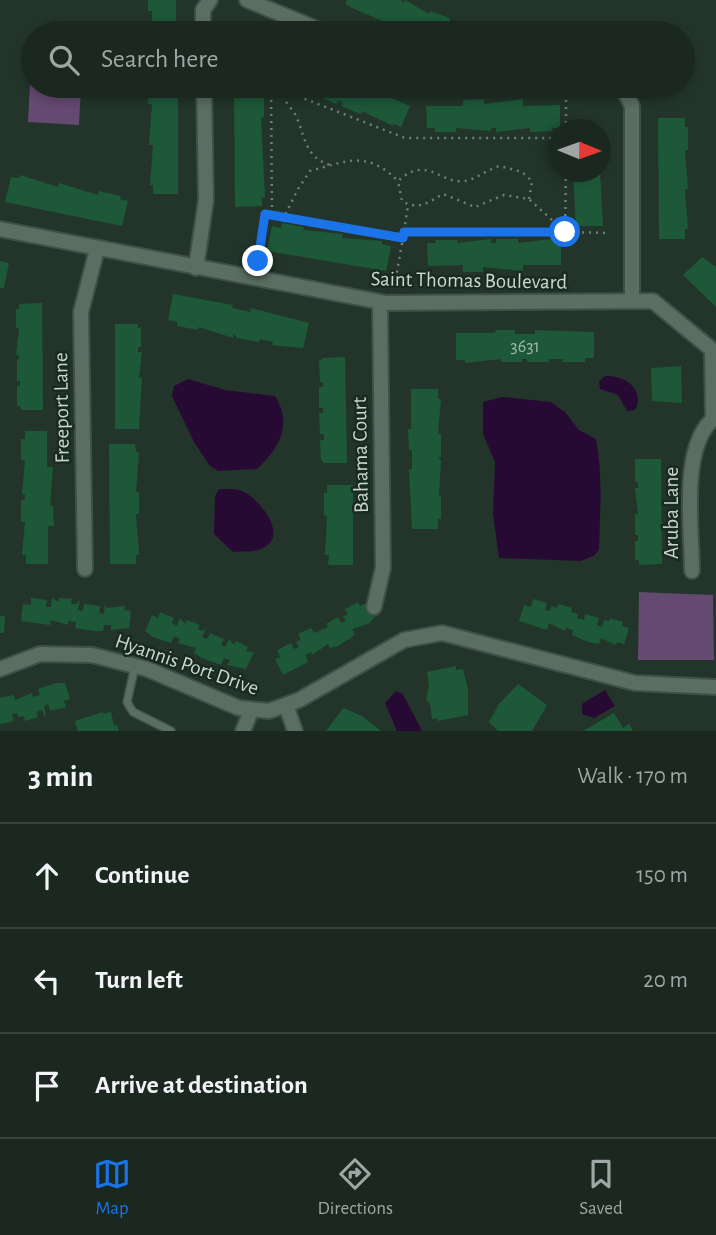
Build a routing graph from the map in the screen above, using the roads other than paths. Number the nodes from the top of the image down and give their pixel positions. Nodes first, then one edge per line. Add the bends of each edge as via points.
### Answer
1 (210, 0) edge
2 (247, 0) edge
3 (203, 21) edge
4 (298, 21) edge
5 (204, 98) edge
6 (629, 98) edge
7 (0, 229) edge
8 (97, 249) junction
9 (196, 268) junction
10 (632, 301) junction
11 (380, 302) junction
12 (714, 352) edge
13 (714, 418) edge
14 (85, 569) dead end
15 (692, 571) dead end
16 (374, 607) dead end
17 (136, 665) junction
18 (0, 669) edge
19 (716, 687) edge
20 (286, 705) junction
21 (251, 711) junction
22 (171, 731) edge
23 (243, 731) edge
24 (295, 731) edge

1 - 3 street
2 - 4 street
5 - 9 street via 206,200
6 - 10 street
7 - 8 street, Saint Thomas Boulevard
8 - 9 street, Saint Thomas Boulevard
8 - 14 street, Freeport Lane via 81,312
9 - 11 street, Saint Thomas Boulevard
10 - 11 street, Saint Thomas Boulevard
10 - 12 street, Saint Thomas Boulevard via 653,301
11 - 16 street, Bahama Court via 383,568
12 - 13 street, Aruba Lane
13 - 15 street, Aruba Lane via 701,432 692,456
17 - 18 street, Hyannis Port Drive via 59,652
17 - 21 street, Hyannis Port Drive
17 - 22 lane via 127,702 133,712
19 - 20 street, Hyannis Port Drive via 635,683 435,633 404,640
20 - 21 street, Hyannis Port Drive
20 - 24 street
21 - 23 street

